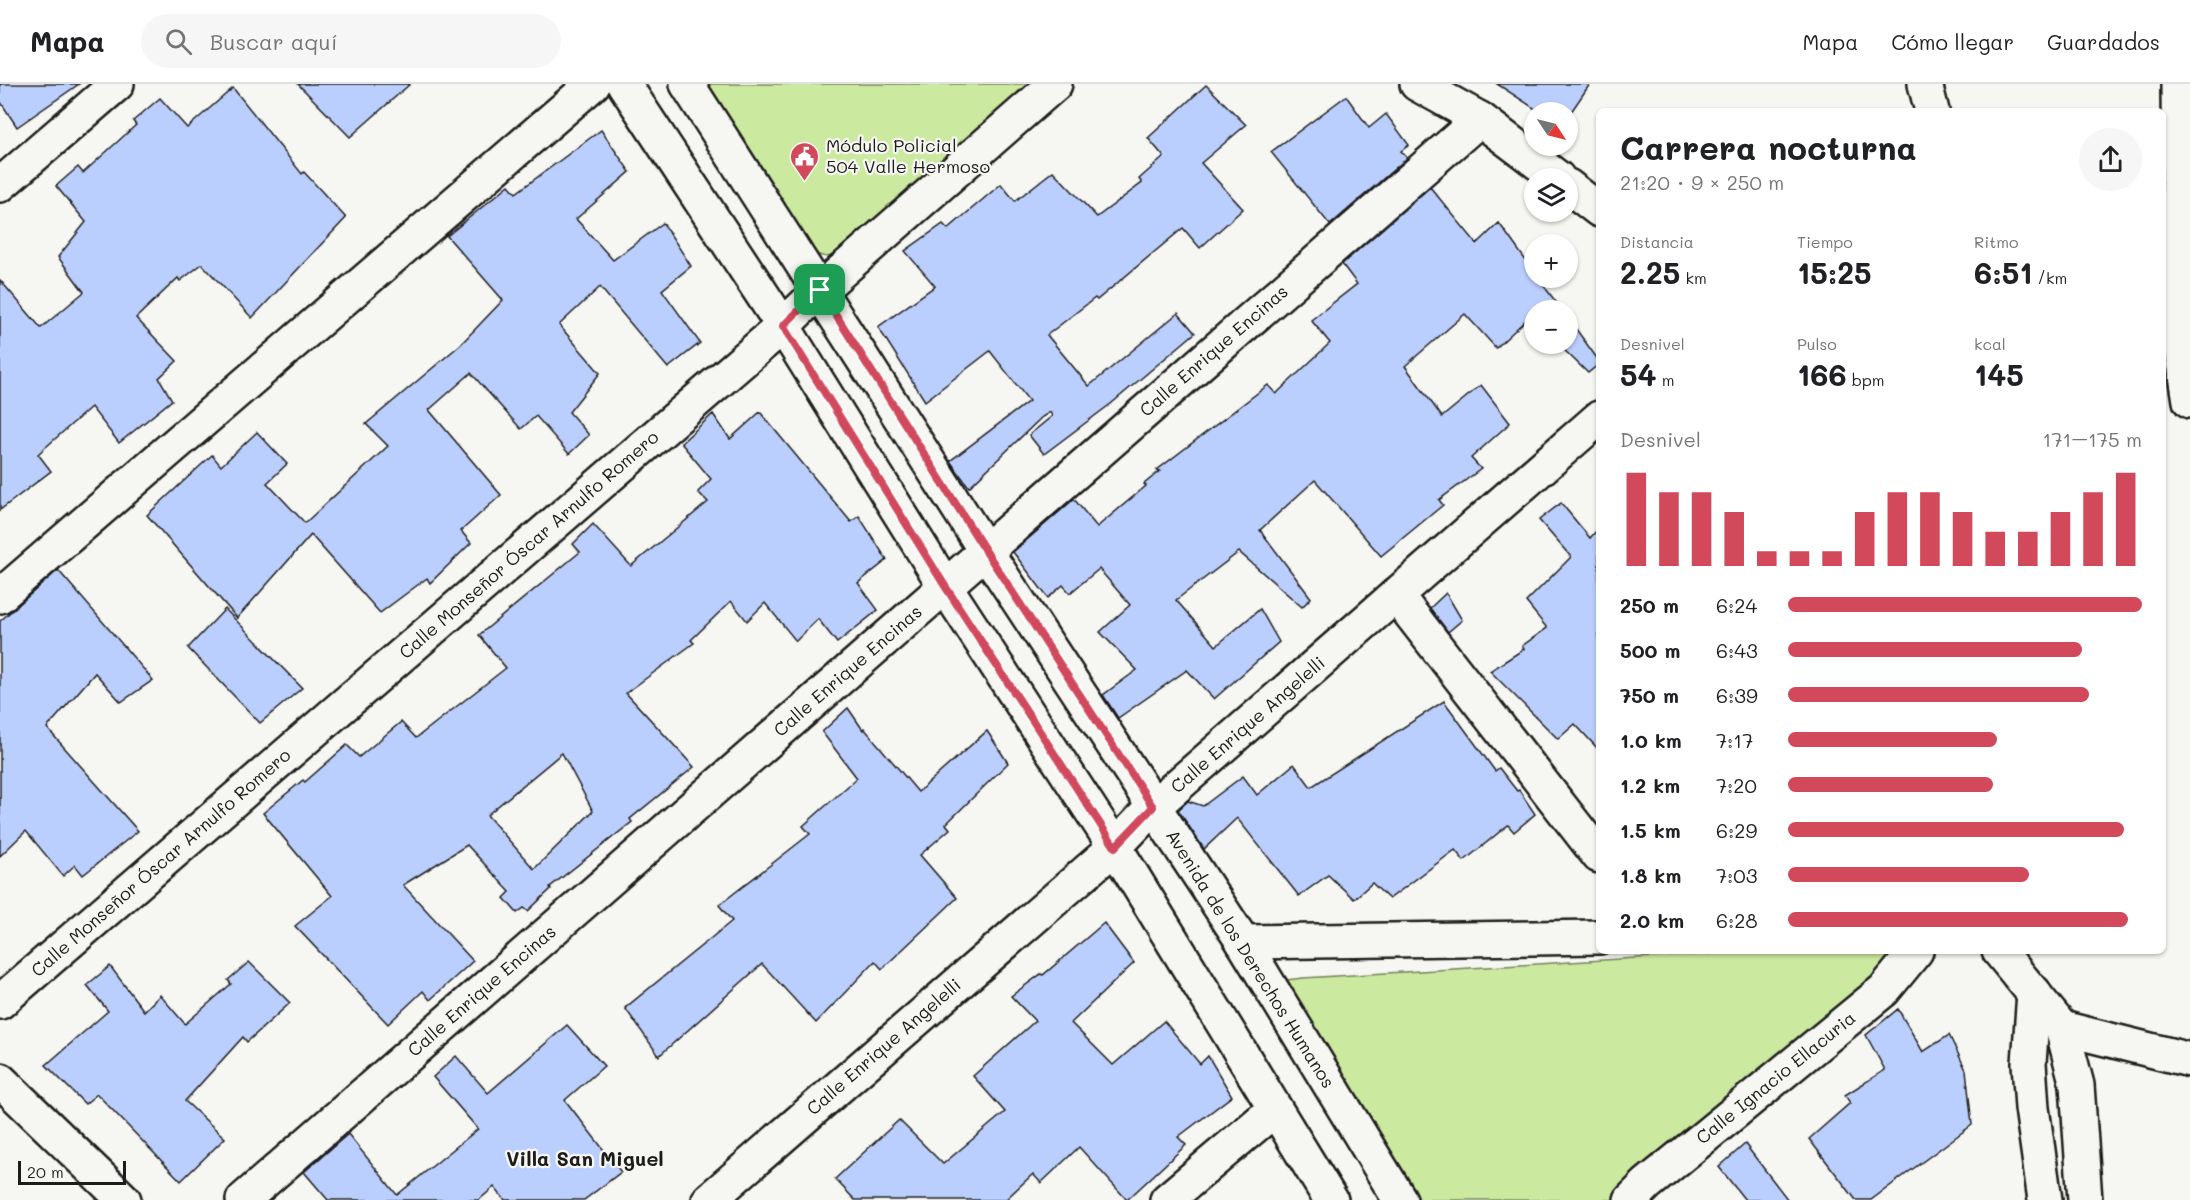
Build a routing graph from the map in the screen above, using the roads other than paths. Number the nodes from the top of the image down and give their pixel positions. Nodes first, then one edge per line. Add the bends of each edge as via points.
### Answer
1 (117, 84) edge
2 (593, 84) edge
3 (624, 84) edge
4 (687, 84) edge
5 (1055, 84) edge
6 (1417, 84) edge
7 (1925, 84) edge
8 (2178, 84) edge
9 (1931, 108) edge
10 (1480, 119) junction
11 (1545, 168) edge
12 (2171, 182) edge
13 (0, 185) edge
14 (1578, 194) edge
15 (1596, 208) edge
16 (820, 290) junction
17 (783, 326) junction
18 (2190, 401) edge
19 (1596, 420) edge
20 (985, 550) junction
21 (945, 586) junction
22 (1396, 595) junction
23 (0, 596) edge
24 (1153, 807) junction
25 (1115, 847) junction
26 (1596, 852) edge
27 (1596, 937) edge
28 (1243, 942) junction
29 (1914, 954) edge
30 (2002, 954) edge
31 (2034, 992) junction
32 (0, 1002) edge
33 (2062, 1028) junction
34 (2190, 1060) edge
35 (0, 1080) edge
36 (1275, 1109) junction
37 (124, 1200) edge
38 (243, 1200) edge
39 (709, 1200) edge
40 (1167, 1200) edge
41 (1331, 1200) edge
42 (1400, 1200) edge
43 (1631, 1200) edge
44 (2045, 1200) edge
45 (2085, 1200) edge

1 - 13 street
2 - 23 street
3 - 17 street
4 - 16 street, Avenida de los Derechos Humanos
5 - 16 street, Calle Monseñor Óscar Arnulfo Romero
6 - 10 street
7 - 9 street
8 - 12 street
10 - 11 street
10 - 20 street, Calle Enrique Encinas
12 - 18 street via 2180,337
14 - 15 street
16 - 17 street, Calle Monseñor Óscar Arnulfo Romero
16 - 20 street, Avenida de los Derechos Humanos
17 - 21 street
17 - 32 street, Calle Monseñor Óscar Arnulfo Romero
19 - 22 street, Calle Enrique Angelelli
20 - 21 street, Calle Enrique Encinas
20 - 24 street, Avenida de los Derechos Humanos
21 - 25 street
21 - 38 street, Calle Enrique Encinas
22 - 24 street, Calle Enrique Angelelli
22 - 26 street
24 - 25 street, Calle Enrique Angelelli
24 - 28 street, Avenida de los Derechos Humanos
25 - 36 street
25 - 39 street, Calle Enrique Angelelli
27 - 28 street
28 - 42 street, Avenida de los Derechos Humanos
29 - 43 street, Calle Ignacio Ellacuria via 1884,990
30 - 31 street
31 - 33 street
31 - 44 street via 2032,1108
33 - 34 street
33 - 45 street via 2078,1084
35 - 37 street
36 - 40 street
36 - 41 street

